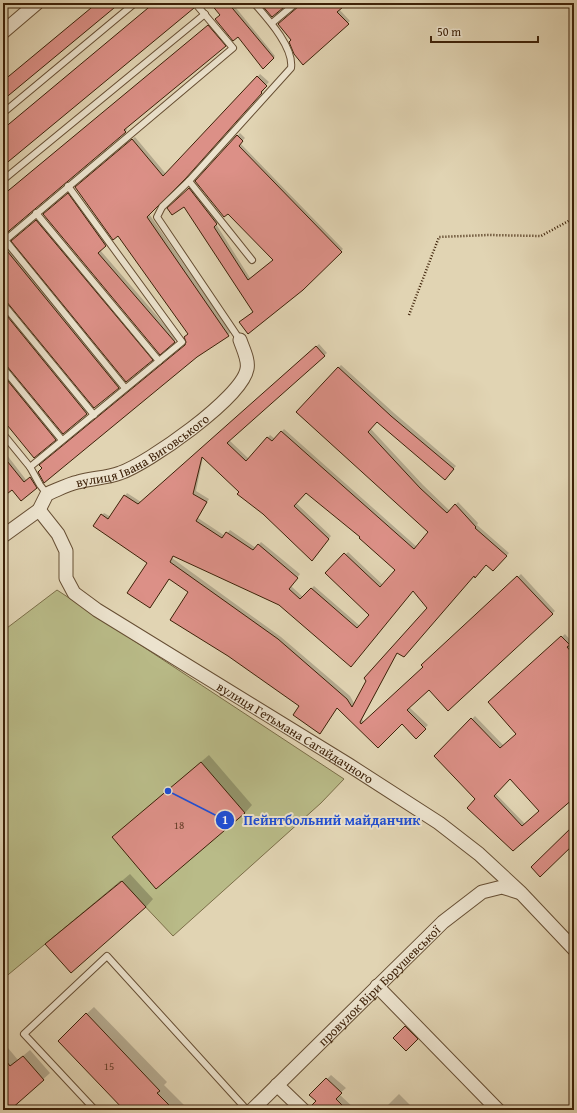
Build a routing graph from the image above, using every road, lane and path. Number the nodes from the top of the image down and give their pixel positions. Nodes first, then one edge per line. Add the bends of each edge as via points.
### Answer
1 (37, 3) edge
2 (134, 3) edge
3 (195, 3) edge
4 (254, 3) edge
5 (296, 3) edge
6 (204, 14) junction
7 (272, 23) junction
8 (3, 32) edge
9 (3, 113) edge
10 (3, 180) edge
11 (189, 181) junction
12 (68, 186) junction
13 (36, 213) junction
14 (574, 218) edge
15 (4, 241) edge
16 (252, 260) dead end
17 (3, 304) edge
18 (409, 315) dead end
19 (240, 340) joint
20 (159, 361) junction
21 (3, 368) edge
22 (125, 388) junction
23 (94, 415) junction
24 (3, 434) edge
25 (62, 440) junction
26 (30, 467) junction
27 (47, 494) junction
28 (39, 510) junction
29 (3, 536) edge
30 (520, 892) junction
31 (574, 949) edge
32 (377, 986) junction
33 (277, 1085) junction
34 (95, 1110) edge
35 (247, 1110) edge
36 (252, 1110) edge
37 (303, 1110) edge
38 (498, 1110) edge

1 - 8 street
2 - 9 lane
3 - 6 lane
4 - 7 lane
5 - 7 lane
6 - 10 lane
6 - 12 lane via 233,48
7 - 11 lane via 290,59 291,68
11 - 16 lane
11 - 19 lane via 162,207 157,217
12 - 13 lane
12 - 20 lane via 182,342
13 - 15 lane
13 - 20 lane
14 - 18 path via 541,236 439,237
15 - 22 lane
17 - 23 lane
19 - 27 street, вулиця Івана Виговського via 247,361 247,370 242,380 231,395 196,424 141,464 120,473 77,482
20 - 22 lane
21 - 25 lane
22 - 23 lane
23 - 25 lane
24 - 26 lane
25 - 26 lane
26 - 27 lane
27 - 28 street
28 - 29 street
28 - 30 street, вулиця Гетьмана Сагайдачного via 58,534 66,551 66,578 74,592 98,610 439,823 479,854
30 - 31 street, вулиця Гетьмана Сагайдачного
30 - 32 street, провулок Віри Борушевської via 502,888 482,892 443,922
32 - 33 street, провулок Віри Борушевської
32 - 38 street
33 - 36 street, провулок Віри Борушевської
33 - 37 street
34 - 35 lane via 24,1034 107,956

